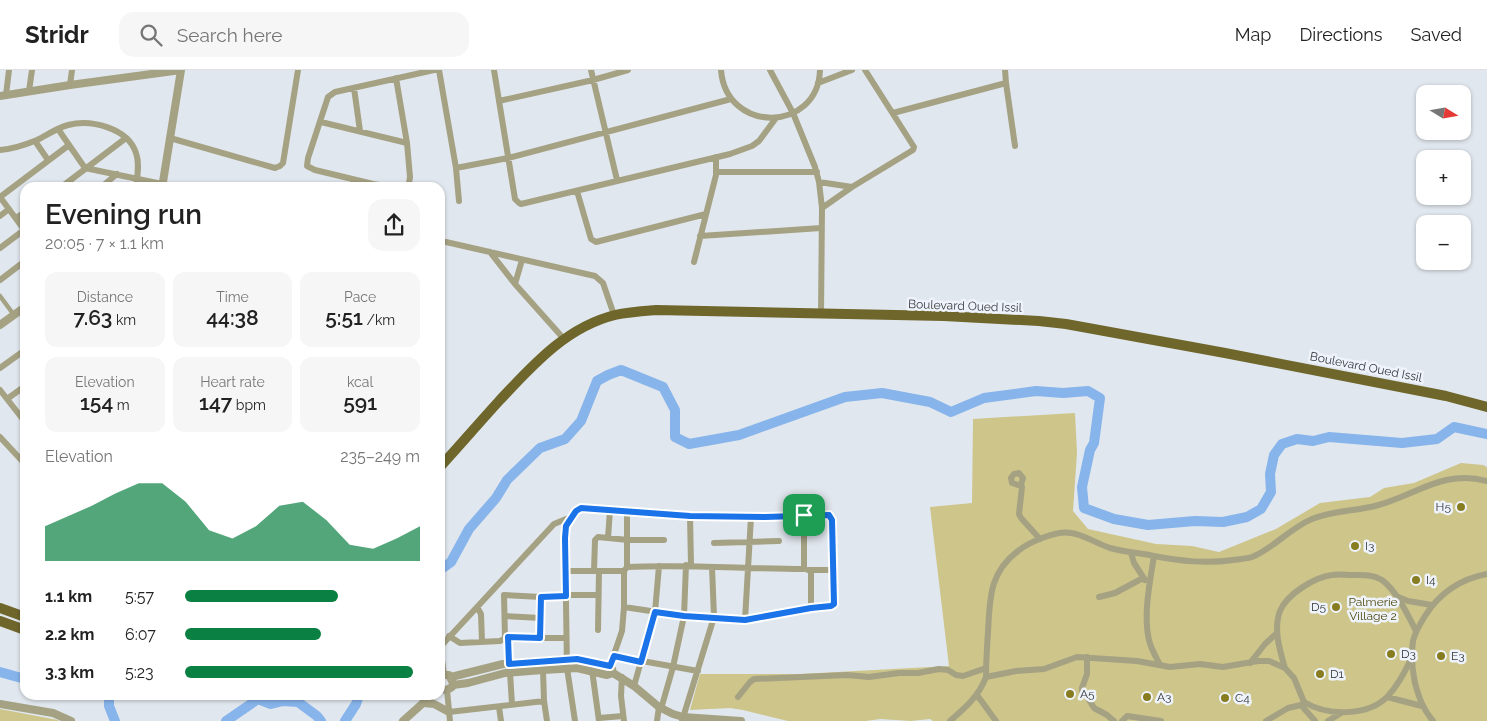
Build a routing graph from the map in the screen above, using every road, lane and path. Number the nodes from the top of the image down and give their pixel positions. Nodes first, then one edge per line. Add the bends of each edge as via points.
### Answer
1 (9, 70) edge
2 (32, 70) edge
3 (72, 70) edge
4 (181, 70) edge
5 (298, 70) edge
6 (434, 70) edge
7 (439, 70) edge
8 (494, 70) edge
9 (591, 70) edge
10 (628, 70) edge
11 (721, 70) edge
12 (770, 70) edge
13 (820, 70) edge
14 (852, 70) edge
15 (865, 70) edge
16 (1005, 70) edge
17 (140, 72) edge
18 (396, 78) junction
19 (593, 80) junction
20 (818, 83) junction
21 (1006, 83) junction
22 (70, 85) junction
23 (354, 88) junction
24 (29, 91) junction
25 (3, 95) edge
26 (731, 99) junction
27 (499, 101) junction
28 (793, 113) junction
29 (893, 113) junction
30 (776, 118) junction
31 (321, 122) junction
32 (58, 129) junction
33 (360, 132) junction
34 (606, 132) junction
35 (126, 138) junction
36 (170, 138) junction
37 (35, 141) junction
38 (407, 143) junction
39 (69, 145) junction
40 (1015, 146) dead end
41 (0, 150) edge
42 (716, 157) junction
43 (508, 158) junction
44 (48, 160) junction
45 (85, 168) junction
46 (456, 168) junction
47 (717, 172) junction
48 (817, 172) junction
49 (117, 174) junction
50 (137, 178) junction
51 (617, 180) junction
52 (67, 182) edge
53 (107, 182) edge
54 (137, 182) edge
55 (150, 182) edge
56 (164, 182) edge
57 (366, 182) edge
58 (409, 182) edge
59 (819, 182) junction
60 (852, 187) junction
61 (576, 191) junction
62 (0, 197) edge
63 (459, 201) dead end
64 (822, 208) junction
65 (9, 209) junction
66 (706, 214) junction
67 (20, 215) edge
68 (0, 216) edge
69 (16, 218) junction
70 (20, 223) edge
71 (821, 228) junction
72 (20, 234) edge
73 (700, 236) junction
74 (446, 242) dead end
75 (0, 248) edge
76 (490, 252) junction
77 (522, 260) junction
78 (694, 262) dead end
79 (20, 266) edge
80 (0, 280) edge
81 (515, 284) junction
82 (0, 296) edge
83 (20, 311) edge
84 (20, 313) edge
85 (821, 314) junction
86 (614, 315) junction
87 (0, 325) edge
88 (564, 339) junction
89 (20, 354) edge
90 (0, 368) edge
91 (0, 390) edge
92 (20, 390) edge
93 (7, 399) junction
94 (1487, 407) edge
95 (20, 416) edge
96 (476, 427) junction
97 (0, 437) edge
98 (445, 454) edge
99 (20, 457) edge
100 (445, 461) edge
101 (1487, 482) edge
102 (1020, 484) dead end
103 (610, 510) junction
104 (627, 512) junction
105 (804, 515) junction
106 (690, 516) junction
107 (571, 517) junction
108 (750, 517) junction
109 (608, 538) junction
110 (1040, 539) junction
111 (628, 540) junction
112 (664, 540) dead end
113 (779, 541) dead end
114 (714, 543) dead end
115 (749, 543) junction
116 (1131, 553) junction
117 (1154, 556) junction
118 (688, 565) junction
119 (659, 566) junction
120 (712, 567) junction
121 (626, 569) junction
122 (748, 569) junction
123 (807, 570) junction
124 (832, 570) junction
125 (565, 571) junction
126 (596, 571) junction
127 (1487, 574) edge
128 (1143, 578) junction
129 (1150, 583) junction
130 (494, 589) junction
131 (566, 595) junction
132 (598, 595) junction
133 (504, 596) junction
134 (1396, 596) junction
135 (541, 597) junction
136 (1099, 597) dead end
137 (1432, 605) junction
138 (477, 607) junction
139 (624, 607) junction
140 (0, 608) edge
141 (811, 608) junction
142 (655, 612) junction
143 (20, 615) edge
144 (505, 616) junction
145 (684, 616) junction
146 (714, 617) junction
147 (540, 618) junction
148 (745, 620) junction
149 (0, 621) edge
150 (20, 628) edge
151 (598, 630) dead end
152 (1416, 631) junction
153 (1277, 633) junction
154 (450, 636) junction
155 (506, 638) junction
156 (540, 638) junction
157 (566, 638) junction
158 (445, 640) edge
159 (482, 642) junction
160 (614, 656) junction
161 (1412, 656) junction
162 (1087, 657) junction
163 (567, 659) junction
164 (641, 662) junction
165 (509, 664) junction
166 (1250, 664) junction
167 (1160, 665) junction
168 (673, 667) junction
169 (567, 668) junction
170 (986, 668) junction
171 (1285, 668) junction
172 (611, 669) junction
173 (543, 670) junction
174 (592, 670) junction
175 (698, 671) junction
176 (510, 673) junction
177 (622, 677) junction
178 (986, 677) junction
179 (445, 683) edge
180 (445, 683) edge
181 (634, 686) junction
182 (445, 689) edge
183 (977, 696) junction
184 (1387, 697) junction
185 (738, 698) dead end
186 (427, 700) edge
187 (544, 701) junction
188 (1302, 703) junction
189 (0, 704) edge
190 (423, 704) junction
191 (512, 704) junction
192 (499, 706) junction
193 (1422, 706) junction
194 (660, 708) junction
195 (449, 712) junction
196 (1341, 713) junction
197 (623, 718) edge
198 (683, 719) edge
199 (599, 720) edge
200 (951, 720) edge
201 (71, 721) edge
202 (403, 721) edge
203 (450, 721) edge
204 (501, 721) edge
205 (547, 721) edge
206 (575, 721) edge
207 (657, 721) edge
208 (741, 721) edge
209 (943, 721) edge
210 (996, 721) edge
211 (1114, 721) edge
212 (1122, 721) edge
213 (1161, 721) edge
214 (1266, 721) edge
215 (1315, 721) edge
216 (1328, 721) edge
217 (1433, 721) edge

1 - 25 street
2 - 24 street
3 - 22 street
4 - 17 street
4 - 36 street
5 - 36 street via 280,166 275,168
6 - 18 street
7 - 46 street
8 - 27 street
9 - 19 street
10 - 19 street
11 - 26 street
12 - 28 street
13 - 20 street
14 - 20 street
15 - 29 street
16 - 21 street
17 - 22 street
18 - 23 street
18 - 38 street
19 - 27 street
19 - 34 street
20 - 28 street via 809,100
21 - 29 street
21 - 40 street
22 - 24 street
23 - 31 street via 328,97
23 - 33 street
24 - 25 street
26 - 30 street via 743,110 759,117
26 - 34 street
27 - 43 street
28 - 30 street
28 - 48 street
29 - 60 street via 914,149
30 - 42 street via 752,146
31 - 33 street
31 - 57 street via 306,166
32 - 35 street via 80,123 92,124 117,131
32 - 37 street
32 - 39 street
33 - 38 street
34 - 43 street
34 - 51 street
35 - 45 street
35 - 50 street via 136,153
36 - 56 street
37 - 41 street
37 - 44 street
38 - 58 street
39 - 44 street
39 - 45 street
42 - 47 street
42 - 51 street
43 - 46 street
43 - 61 street via 519,203
44 - 62 street
45 - 49 street
45 - 52 street
46 - 63 street
47 - 48 street
47 - 66 street
48 - 59 street
49 - 50 street
49 - 53 street
50 - 54 street
50 - 55 street
51 - 61 street
59 - 60 street
59 - 64 street
60 - 64 street
61 - 66 street via 591,238 596,242
62 - 65 street
64 - 71 street
65 - 68 street
65 - 69 street
66 - 73 street
67 - 69 street
69 - 70 street
71 - 73 street
71 - 85 street
72 - 75 street
73 - 78 street
74 - 76 street
76 - 77 street
76 - 81 street
77 - 81 street
77 - 86 street via 598,277 604,283
79 - 80 street
81 - 88 street
82 - 83 street
84 - 87 street
85 - 86 main road, Boulevard Oued Issil via 681,310
85 - 94 main road, Boulevard Oued Issil via 1066,324 1437,394
86 - 88 main road, Boulevard Oued Issil
88 - 96 main road, Boulevard Oued Issil via 519,380
89 - 90 street
91 - 93 street
92 - 93 street
93 - 95 street
96 - 98 main road, Boulevard Oued Issil
96 - 100 main road, Boulevard Oued Issil
97 - 99 street
101 - 117 street via 1474,478 1444,480 1383,504 1314,518 1251,557 1214,563
102 - 110 street via 1019,514
103 - 104 street
103 - 107 street via 581,508
103 - 109 street
104 - 106 street
104 - 111 street
105 - 108 street
105 - 123 street
105 - 124 street via 829,515 832,518
106 - 108 street
106 - 118 street
107 - 125 street via 566,532
107 - 130 street via 554,524
108 - 115 street
109 - 111 street
109 - 126 street via 596,538
110 - 116 street via 1070,532
110 - 170 street via 1018,551 994,581 989,608
111 - 112 street
111 - 121 street
113 - 115 street
114 - 115 street
115 - 122 street
116 - 117 street
116 - 128 street
117 - 129 street
118 - 119 street
118 - 120 street
118 - 145 street
119 - 121 street
119 - 142 street
120 - 122 street
120 - 146 street
121 - 126 street
121 - 139 street
122 - 123 street
122 - 148 street
123 - 124 street
123 - 141 street
124 - 141 street via 834,604
125 - 126 street
125 - 131 street
126 - 132 street
127 - 137 street via 1464,581
128 - 129 street
128 - 136 street via 1115,593
129 - 167 street via 1148,637
130 - 133 street
130 - 138 street
131 - 132 street
131 - 135 street
131 - 157 street
132 - 151 street
133 - 135 street
133 - 144 street
134 - 137 street
134 - 152 street
134 - 153 street via 1388,585 1369,575 1323,577 1286,601 1280,611
135 - 147 street
137 - 152 street
138 - 154 street
138 - 159 street
139 - 142 street
139 - 160 street via 621,636
140 - 143 main road
141 - 148 street
142 - 145 street
142 - 164 street
144 - 147 street
144 - 155 street
145 - 146 street
145 - 168 street
146 - 148 street
146 - 175 street
147 - 156 street
149 - 150 main road
152 - 161 street
153 - 166 street
153 - 171 street
154 - 158 street
154 - 159 street via 460,643
155 - 156 street
155 - 159 street
155 - 165 street
156 - 157 street
157 - 163 street
160 - 164 street
160 - 172 street
161 - 184 street via 1406,671
161 - 193 street
162 - 167 street
162 - 178 street via 1077,657 1044,669
162 - 211 street via 1082,691 1094,708
163 - 165 street
163 - 169 street
163 - 172 street
164 - 168 street
164 - 181 street
165 - 179 street
166 - 167 street via 1223,667 1200,664 1177,668
166 - 171 street via 1269,661
168 - 175 street
168 - 194 street
169 - 173 street
169 - 174 street
169 - 206 street
170 - 178 street
170 - 185 street via 963,676 939,669 869,677 837,675 754,679
171 - 188 street via 1294,678
172 - 174 street via 607,675
172 - 177 street
173 - 176 street
173 - 187 street
174 - 199 street
175 - 198 street
176 - 180 street
176 - 191 street
177 - 181 street
177 - 197 street
178 - 183 street
181 - 194 street
182 - 195 street
183 - 200 street
183 - 210 street
184 - 193 street
184 - 196 street via 1368,708
186 - 190 street
187 - 191 street
187 - 205 street
188 - 196 street
188 - 214 street
188 - 215 street
189 - 201 street via 53,713
190 - 195 street via 434,704
190 - 202 street
191 - 192 street
192 - 195 street
192 - 204 street
193 - 217 street
194 - 198 street
194 - 207 street
195 - 203 street
196 - 216 street
197 - 199 street
198 - 208 street
200 - 209 street
212 - 213 street via 1127,716

